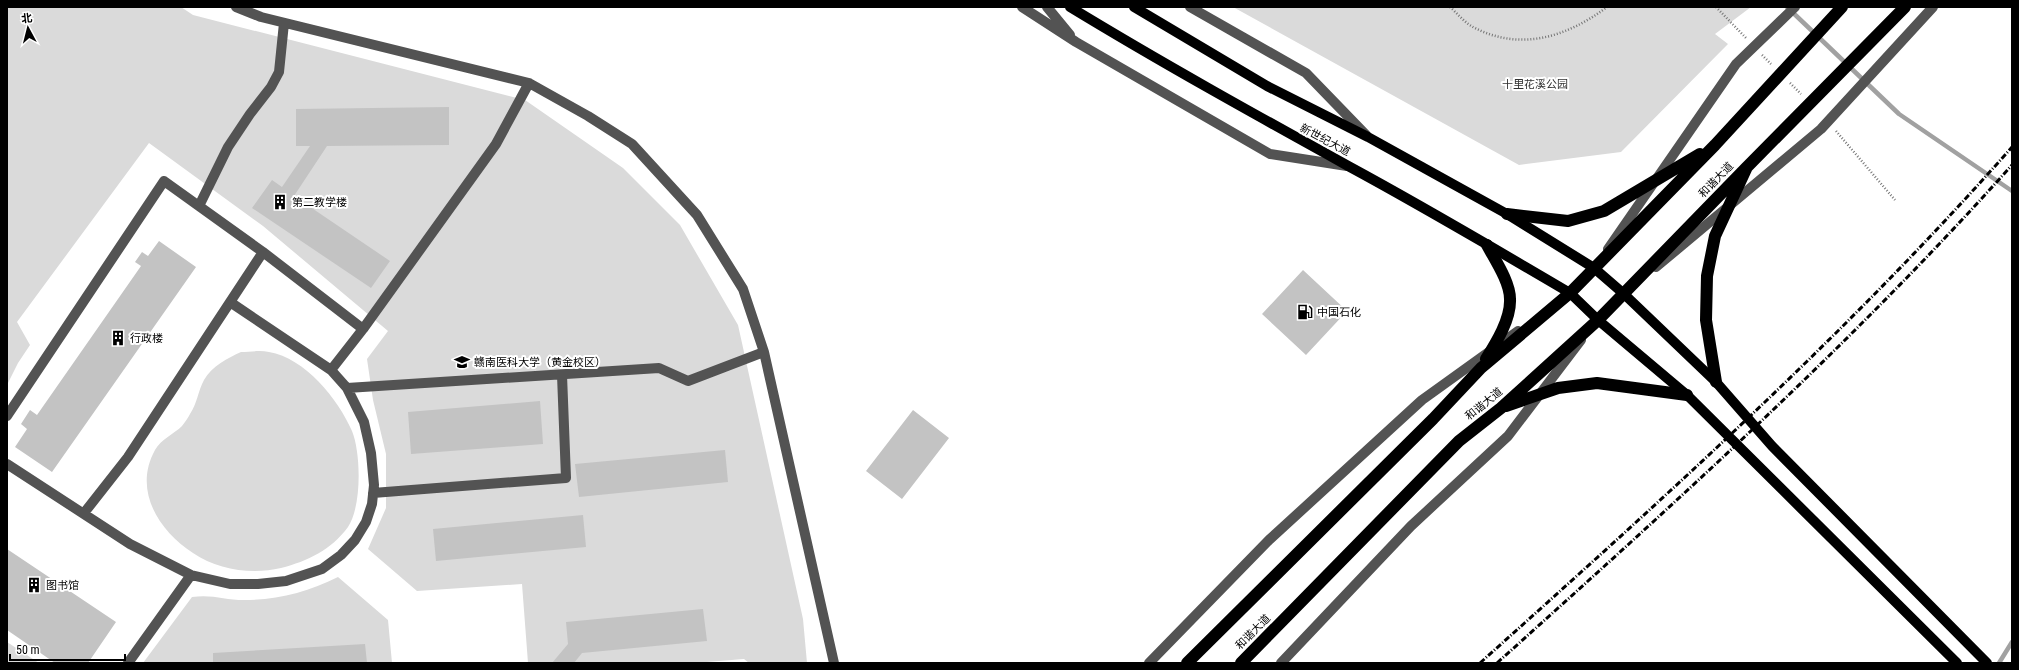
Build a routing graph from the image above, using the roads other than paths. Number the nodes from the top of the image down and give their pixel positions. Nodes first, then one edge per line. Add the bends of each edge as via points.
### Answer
1 (236, 7) edge
2 (1022, 7) edge
3 (1047, 7) edge
4 (1070, 7) edge
5 (1134, 7) edge
6 (1190, 7) edge
7 (1795, 7) edge
8 (1842, 7) edge
9 (1905, 7) edge
10 (1933, 7) edge
11 (284, 23) junction
12 (1076, 42) junction
13 (529, 84) junction
14 (1368, 137) junction
15 (1715, 145) junction
16 (1350, 167) junction
17 (1747, 167) junction
18 (1656, 180) junction
19 (199, 206) junction
20 (1729, 206) junction
21 (1506, 214) junction
22 (1487, 245) junction
23 (263, 252) junction
24 (1594, 268) junction
25 (1570, 293) junction
26 (1624, 294) junction
27 (230, 302) junction
28 (1598, 320) junction
29 (363, 329) junction
30 (1492, 349) junction
31 (764, 352) junction
32 (1481, 368) junction
33 (331, 370) junction
34 (562, 375) junction
35 (1716, 382) junction
36 (347, 388) junction
37 (1538, 395) junction
38 (1687, 395) junction
39 (1502, 408) junction
40 (7, 416) edge
41 (7, 464) edge
42 (373, 493) junction
43 (84, 513) junction
44 (191, 575) junction
45 (128, 663) edge
46 (834, 663) edge
47 (1149, 663) edge
48 (1187, 663) edge
49 (1241, 663) edge
50 (1281, 663) edge
51 (1957, 663) edge
52 (1987, 663) edge

1 - 11 street via 261,18
2 - 12 street
3 - 12 street
4 - 16 main road, 新世纪大道 via 1255,116
5 - 14 main road, 新世纪大道 via 1267,86
6 - 14 street via 1306,73
7 - 18 street via 1736,64
8 - 15 highway
9 - 17 highway, 和谐大道
10 - 20 street via 1821,129
11 - 13 street
11 - 19 street via 280,72 228,147
12 - 16 street via 1270,154
13 - 29 street via 496,144
13 - 31 street via 588,116 632,144 697,215 743,289
14 - 21 main road, 新世纪大道
15 - 18 highway
15 - 24 highway
16 - 22 main road, 新世纪大道
17 - 20 highway
17 - 26 highway, 和谐大道
18 - 21 highway via 1604,211 1568,221
18 - 24 street
19 - 23 street
19 - 40 street via 164,181
20 - 26 street
20 - 35 highway via 1715,236 1707,276 1706,320
21 - 24 main road, 新世纪大道
22 - 25 main road, 新世纪大道
22 - 30 highway via 1503,275 1510,299 1504,327
23 - 27 street
23 - 29 street
24 - 25 highway
24 - 26 main road, 新世纪大道
25 - 28 main road, 新世纪大道
25 - 30 street
25 - 32 highway
26 - 28 highway, 和谐大道
26 - 35 main road, 新世纪大道
27 - 33 street
27 - 43 street via 128,457
28 - 37 street
28 - 38 main road, 新世纪大道
28 - 39 highway, 和谐大道
29 - 33 street
30 - 32 highway
30 - 47 street via 1422,400 1269,540
31 - 34 street via 688,381 660,368
31 - 46 street
32 - 48 highway via 1433,419
33 - 36 street
34 - 36 street
34 - 42 street via 566,478
35 - 52 main road, 新世纪大道 via 1772,446
36 - 42 street via 364,422 371,453
37 - 38 highway via 1558,388 1597,383
37 - 39 highway
37 - 50 street via 1508,436 1411,526
38 - 51 main road, 新世纪大道
39 - 49 highway, 和谐大道 via 1459,441
41 - 43 street
42 - 44 street via 366,522 354,540 341,555 322,569 286,581 258,584 230,584
43 - 44 street via 130,544
44 - 45 street

